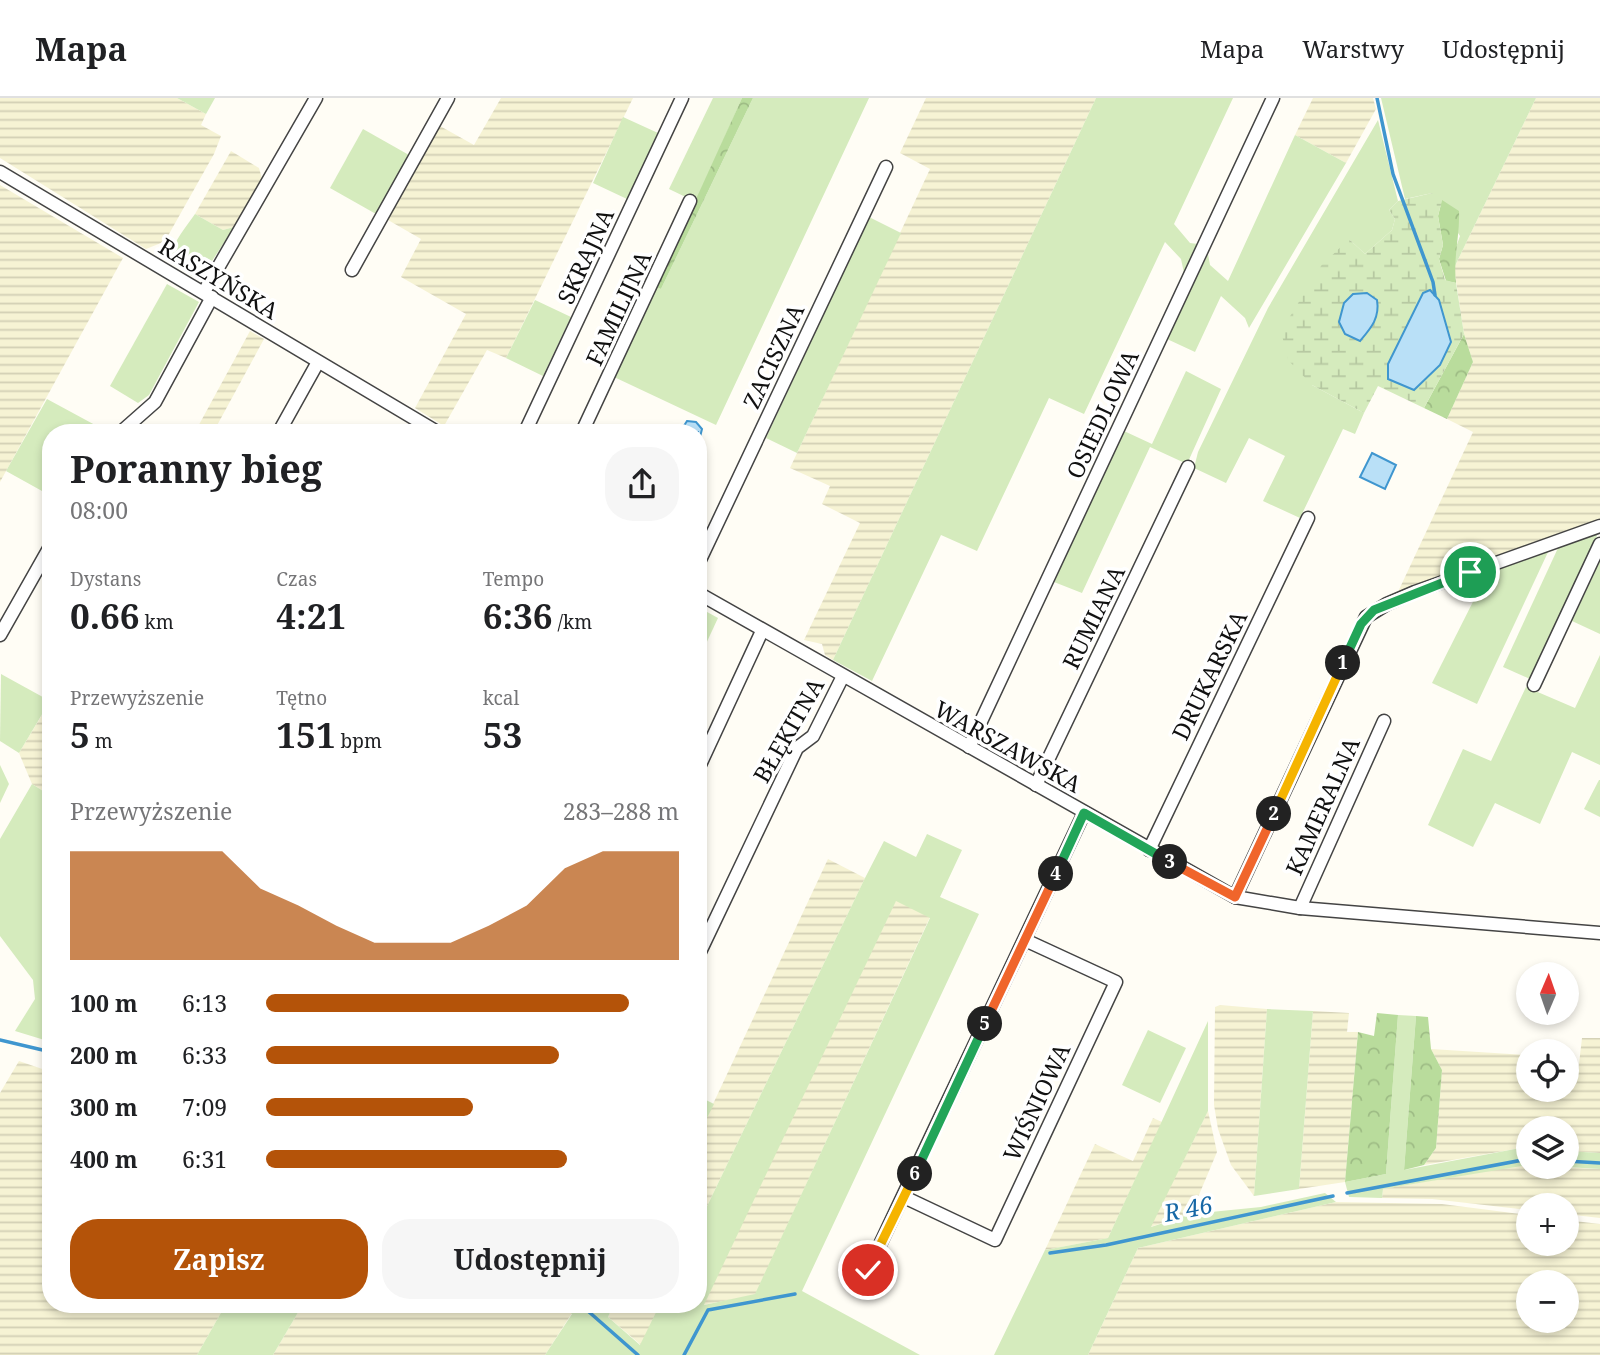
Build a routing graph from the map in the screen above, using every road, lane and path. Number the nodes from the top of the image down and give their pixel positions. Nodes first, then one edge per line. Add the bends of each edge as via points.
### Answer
1 (316, 98) edge
2 (448, 98) edge
3 (682, 98) edge
4 (1273, 98) edge
5 (886, 167) dead end
6 (0, 172) edge
7 (690, 201) dead end
8 (352, 270) dead end
9 (208, 295) junction
10 (318, 362) junction
11 (130, 424) edge
12 (283, 424) edge
13 (424, 424) edge
14 (529, 424) edge
15 (586, 424) edge
16 (1188, 467) dead end
17 (1308, 518) dead end
18 (1600, 526) edge
19 (1600, 544) edge
20 (707, 545) edge
21 (42, 561) edge
22 (707, 598) edge
23 (762, 631) junction
24 (0, 635) edge
25 (843, 676) junction
26 (1534, 685) dead end
27 (1384, 721) dead end
28 (969, 747) junction
29 (707, 750) edge
30 (1036, 785) junction
31 (1084, 813) junction
32 (1149, 850) junction
33 (1235, 897) junction
34 (1300, 908) junction
35 (1600, 933) edge
36 (707, 937) edge
37 (1025, 940) junction
38 (904, 1197) junction
39 (868, 1270) dead end

1 - 9 street
2 - 8 street
3 - 14 street, SKRAJNA
4 - 28 street, OSIEDLOWA
5 - 20 street, ZACISZNA
6 - 9 street, RASZYŃSKA
7 - 15 street, FAMILIJNA
9 - 10 street, RASZYŃSKA
9 - 11 street via 155,402
10 - 12 street
10 - 13 street, RASZYŃSKA
16 - 30 street, RUMIANA
17 - 32 street, DRUKARSKA
18 - 33 street via 1415,592 1366,617
19 - 26 street
21 - 24 street
22 - 23 street, WARSZAWSKA
23 - 25 street, WARSZAWSKA
23 - 29 street
25 - 28 street, WARSZAWSKA
25 - 36 street, BŁĘKITNA via 813,736 797,748
27 - 34 street, KAMERALNA
28 - 30 street, WARSZAWSKA
30 - 31 street, WARSZAWSKA
31 - 32 street, WARSZAWSKA
31 - 37 street
32 - 33 street, WARSZAWSKA
33 - 34 street, WARSZAWSKA
34 - 35 street, WARSZAWSKA
37 - 38 street
37 - 38 street, WIŚNIOWA via 1116,982 1001,1228 995,1240
38 - 39 street

